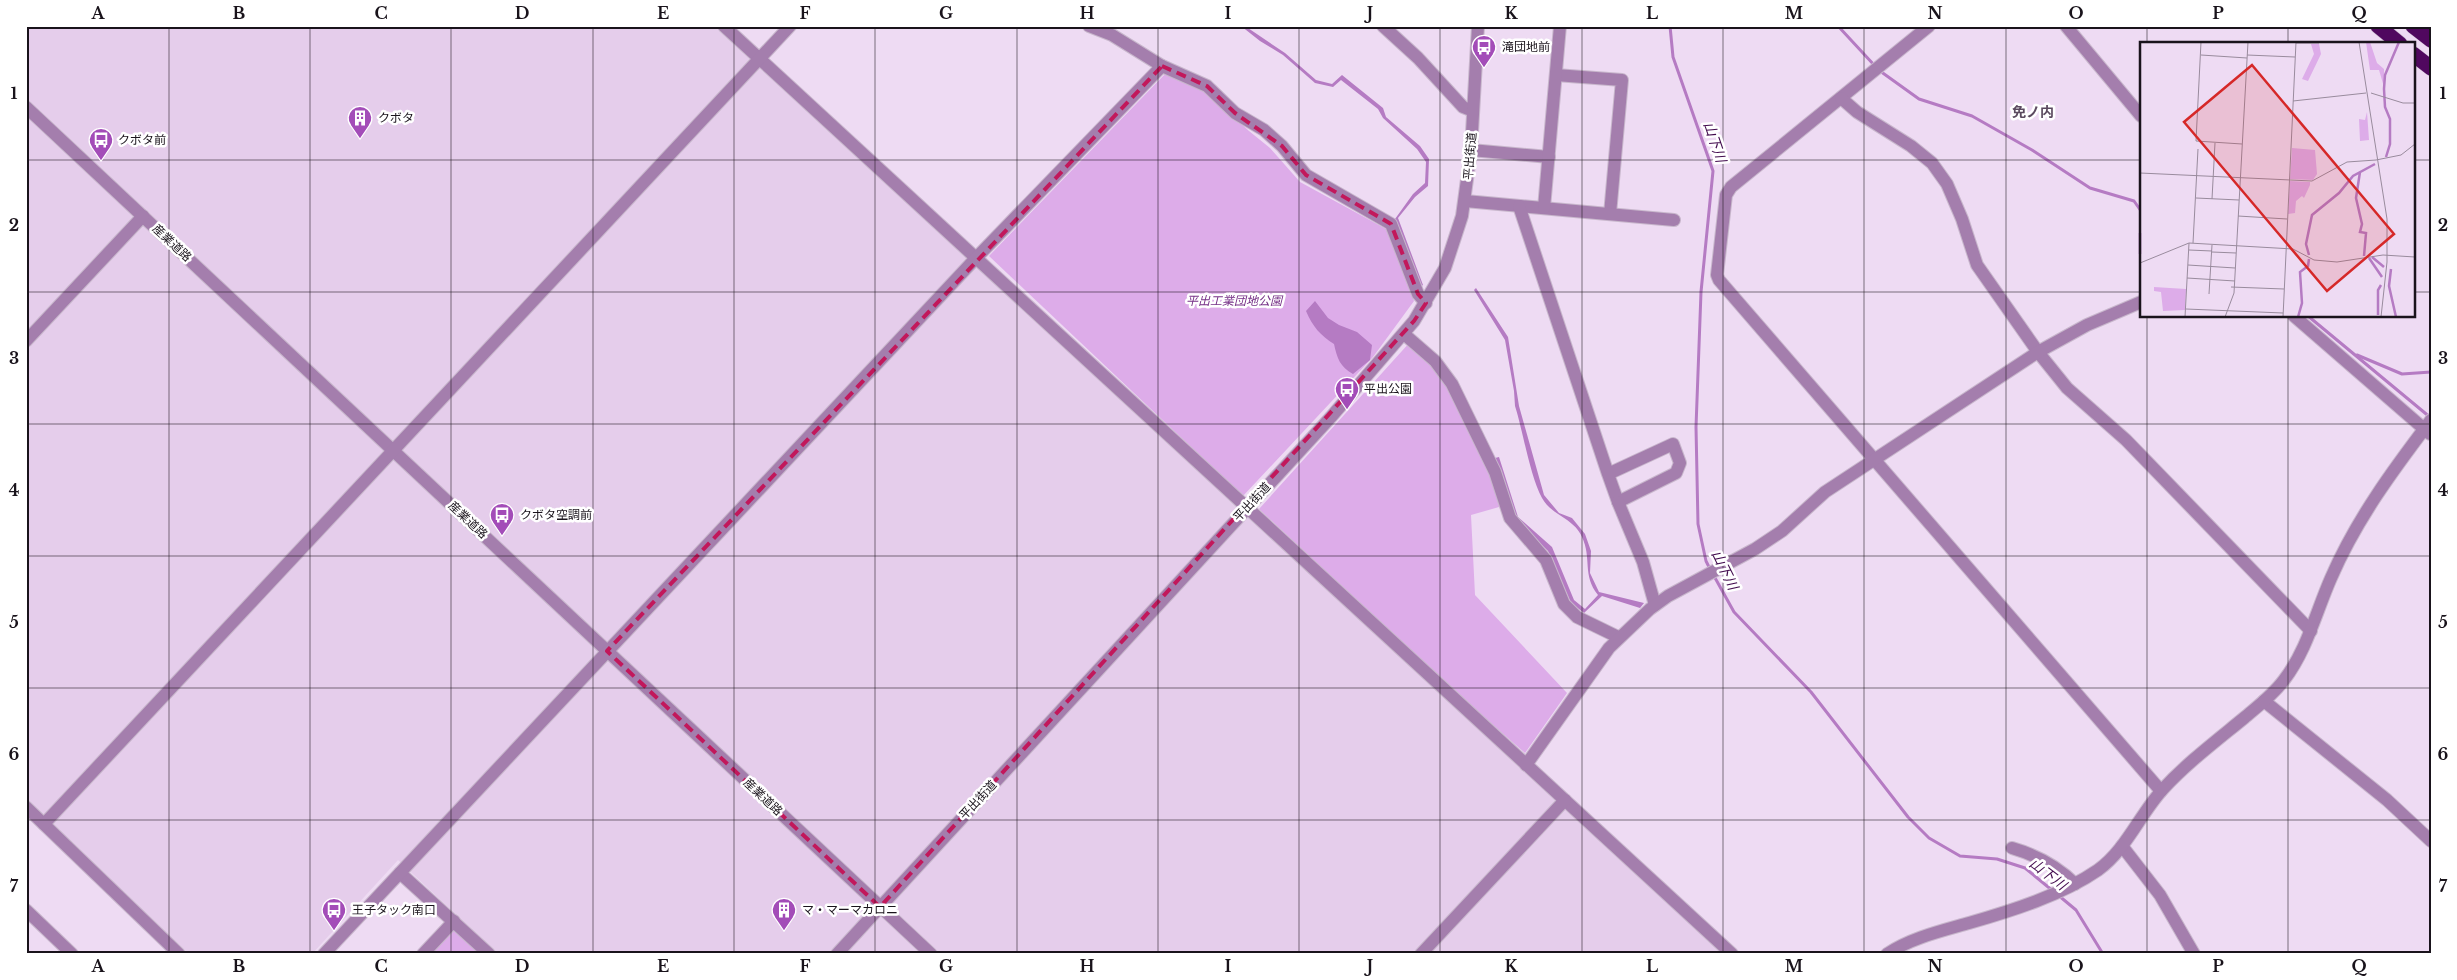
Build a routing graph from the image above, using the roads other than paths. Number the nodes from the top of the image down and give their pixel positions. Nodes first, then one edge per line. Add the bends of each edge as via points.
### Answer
1 (724, 26) edge
2 (790, 26) edge
3 (1089, 26) edge
4 (1383, 26) edge
5 (1478, 26) edge
6 (1560, 26) edge
7 (1929, 26) edge
8 (2066, 26) edge
9 (2378, 26) edge
10 (2413, 26) edge
11 (2431, 40) edge
12 (2398, 42) edge
13 (2414, 55) edge
14 (760, 60) junction
15 (1162, 66) junction
16 (2431, 68) edge
17 (1556, 75) junction
18 (1841, 98) junction
19 (26, 107) edge
20 (1473, 111) junction
21 (2140, 115) edge
22 (1471, 150) junction
23 (1549, 157) junction
24 (1465, 201) junction
25 (1519, 206) junction
26 (1544, 208) junction
27 (1610, 214) junction
28 (143, 216) junction
29 (1674, 220) dead end
30 (976, 258) junction
31 (2140, 302) edge
32 (1426, 303) junction
33 (2296, 318) edge
34 (1404, 334) junction
35 (26, 341) edge
36 (2038, 352) junction
37 (2429, 427) edge
38 (394, 450) junction
39 (1875, 459) junction
40 (1608, 474) junction
41 (1618, 502) junction
42 (1248, 507) junction
43 (1655, 605) junction
44 (2311, 631) junction
45 (1618, 637) junction
46 (607, 651) junction
47 (2264, 701) junction
48 (1526, 765) junction
49 (2161, 791) junction
50 (1565, 800) junction
51 (26, 808) edge
52 (44, 824) junction
53 (2431, 841) edge
54 (2122, 846) junction
55 (2012, 848) dead end
56 (400, 873) junction
57 (2075, 884) junction
58 (880, 907) junction
59 (26, 910) edge
60 (454, 921) junction
61 (72, 954) edge
62 (180, 954) edge
63 (324, 954) edge
64 (423, 954) edge
65 (489, 954) edge
66 (837, 954) edge
67 (931, 954) edge
68 (1421, 954) edge
69 (1732, 954) edge
70 (1887, 954) edge
71 (2194, 954) edge

1 - 14 street
2 - 14 street
3 - 15 street
4 - 20 street via 1463,107
5 - 20 street, 平出街道
6 - 17 street
7 - 18 street
8 - 21 street
9 - 12 highway
10 - 11 highway
13 - 16 highway
14 - 30 street
14 - 38 street
15 - 30 street
15 - 32 street via 1207,86 1235,113 1264,130 1306,174 1391,224 1418,294
17 - 23 street
17 - 27 street via 1622,80
18 - 36 street via 1932,163 1947,184 1977,265
18 - 39 street via 1731,187 1726,195 1717,275
19 - 28 street, 産業道路
20 - 22 street, 平出街道
22 - 23 street
22 - 24 street, 平出街道
23 - 26 street
24 - 25 street
24 - 32 street, 平出街道 via 1445,268
25 - 26 street
25 - 40 street
26 - 27 street
27 - 29 street
28 - 35 street
28 - 38 street, 産業道路
30 - 42 street
30 - 46 street
31 - 36 street via 2087,325
32 - 34 street, 平出街道
33 - 37 street
34 - 42 street, 平出街道
34 - 45 street via 1435,361 1452,384 1495,472 1510,518 1546,560 1564,604 1577,617
36 - 39 street
36 - 44 street via 2067,388 2126,440
37 - 44 street via 2392,471 2355,529 2330,578
38 - 46 street, 産業道路
38 - 52 street
39 - 43 street via 1825,492 1782,531 1755,549
39 - 49 street
40 - 41 street
40 - 41 street via 1673,444 1680,463 1676,473
41 - 43 street via 1643,562
42 - 48 street
42 - 58 street, 平出街道
43 - 45 street
44 - 47 street via 2284,680
45 - 48 street
46 - 56 street
46 - 58 street, 産業道路
47 - 49 street
47 - 53 street via 2387,800
48 - 50 street
49 - 54 street
50 - 68 street
50 - 69 street
51 - 52 street
52 - 62 street
54 - 57 street via 2100,869
54 - 71 street via 2160,895
55 - 57 street via 2030,853 2060,870
56 - 60 street
56 - 63 street
57 - 70 street via 1928,935
58 - 66 street, 平出街道
58 - 67 street, 産業道路
59 - 61 street
60 - 64 street
60 - 65 street

